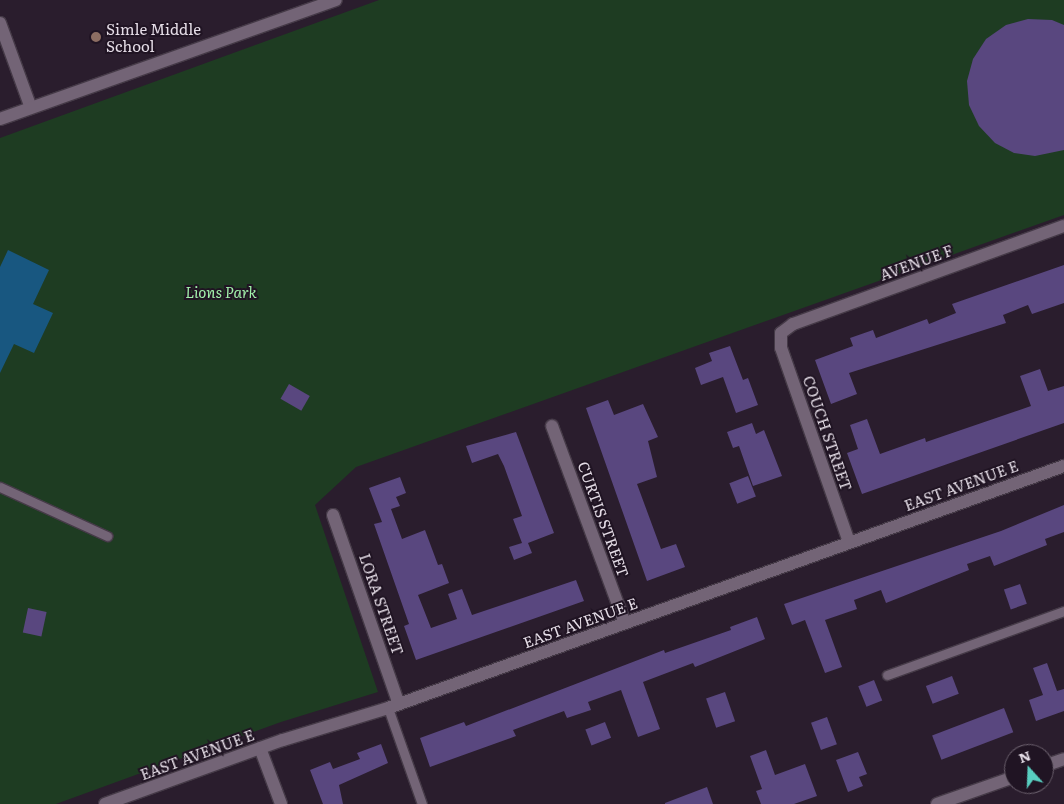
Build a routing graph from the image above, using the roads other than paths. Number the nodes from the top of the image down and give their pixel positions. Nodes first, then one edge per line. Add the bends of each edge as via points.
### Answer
1 (336, 0) edge
2 (0, 23) edge
3 (31, 108) junction
4 (0, 120) edge
5 (1064, 226) edge
6 (781, 333) joint
7 (552, 426) dead end
8 (1064, 466) edge
9 (0, 487) edge
10 (334, 515) dead end
11 (107, 536) dead end
12 (849, 542) junction
13 (1064, 611) edge
14 (625, 624) junction
15 (887, 675) dead end
16 (394, 706) junction
17 (260, 748) junction
18 (1004, 781) edge
19 (105, 804) edge
20 (281, 804) edge
21 (422, 804) edge
22 (937, 804) edge

1 - 3 street
2 - 3 street
3 - 4 street
5 - 6 street, AVENUE F via 793,324
6 - 12 street, COUCH STREET via 781,348
7 - 14 street, CURTIS STREET
8 - 12 street, EAST AVENUE E
9 - 11 lane
10 - 16 street, LORA STREET
12 - 14 street, EAST AVENUE E
13 - 15 lane
14 - 16 street, EAST AVENUE E
16 - 17 street, EAST AVENUE E
16 - 21 lane
17 - 19 street, EAST AVENUE E
17 - 20 street
18 - 22 street

